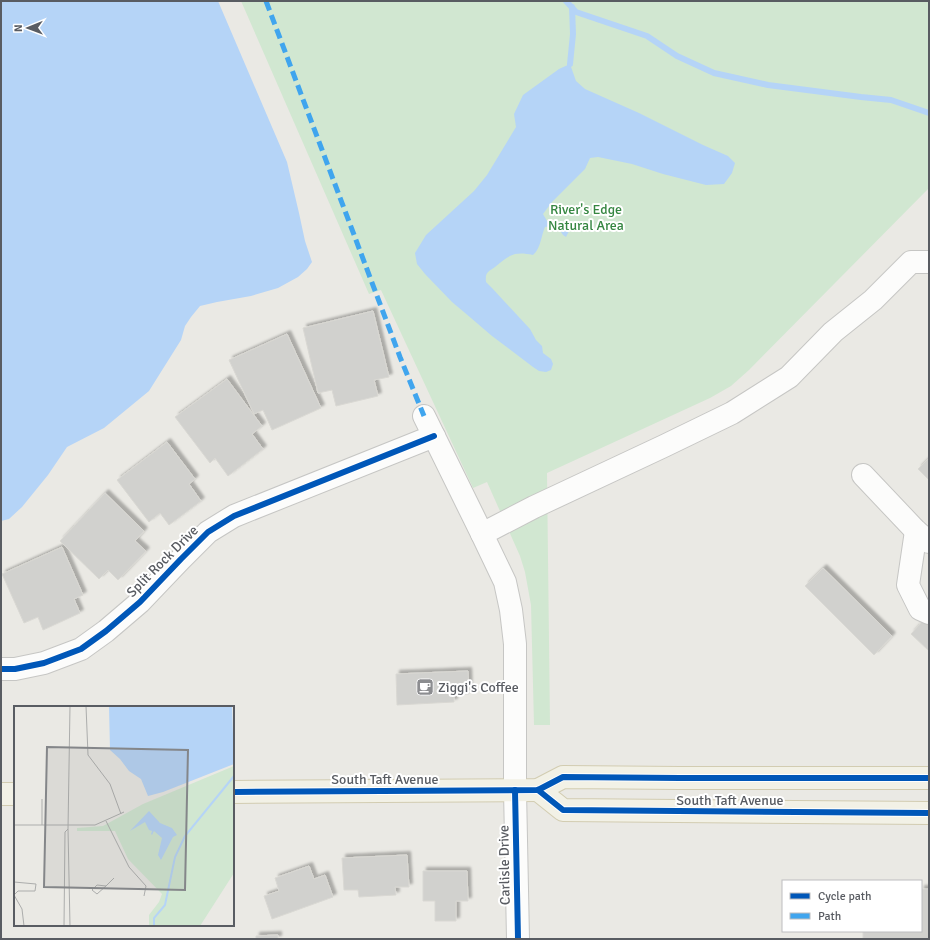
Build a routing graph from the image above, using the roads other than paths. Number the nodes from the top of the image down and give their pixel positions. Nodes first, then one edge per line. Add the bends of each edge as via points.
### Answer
1 (929, 262) edge
2 (424, 416) dead end
3 (434, 436) junction
4 (863, 475) dead end
5 (482, 534) junction
6 (922, 536) edge
7 (929, 613) edge
8 (1, 669) edge
9 (929, 778) edge
10 (514, 790) junction
11 (538, 790) junction
12 (234, 792) edge
13 (1, 794) edge
14 (14, 794) edge
15 (929, 813) edge
16 (518, 939) edge

1 - 5 street via 911,262 873,300 833,332 789,377 732,413
2 - 3 street, Carlisle Drive
3 - 5 street, Carlisle Drive
3 - 8 street, Split Rock Drive via 234,516 208,532 140,602 81,649 44,663
4 - 6 street
5 - 10 street, Carlisle Drive via 505,582 511,610 515,644
6 - 7 street via 908,585 920,610
9 - 11 main road, South Taft Avenue via 563,776
10 - 11 main road, South Taft Avenue
10 - 12 main road, South Taft Avenue
10 - 16 street, Carlisle Drive
11 - 15 main road, South Taft Avenue via 563,810
13 - 14 main road

